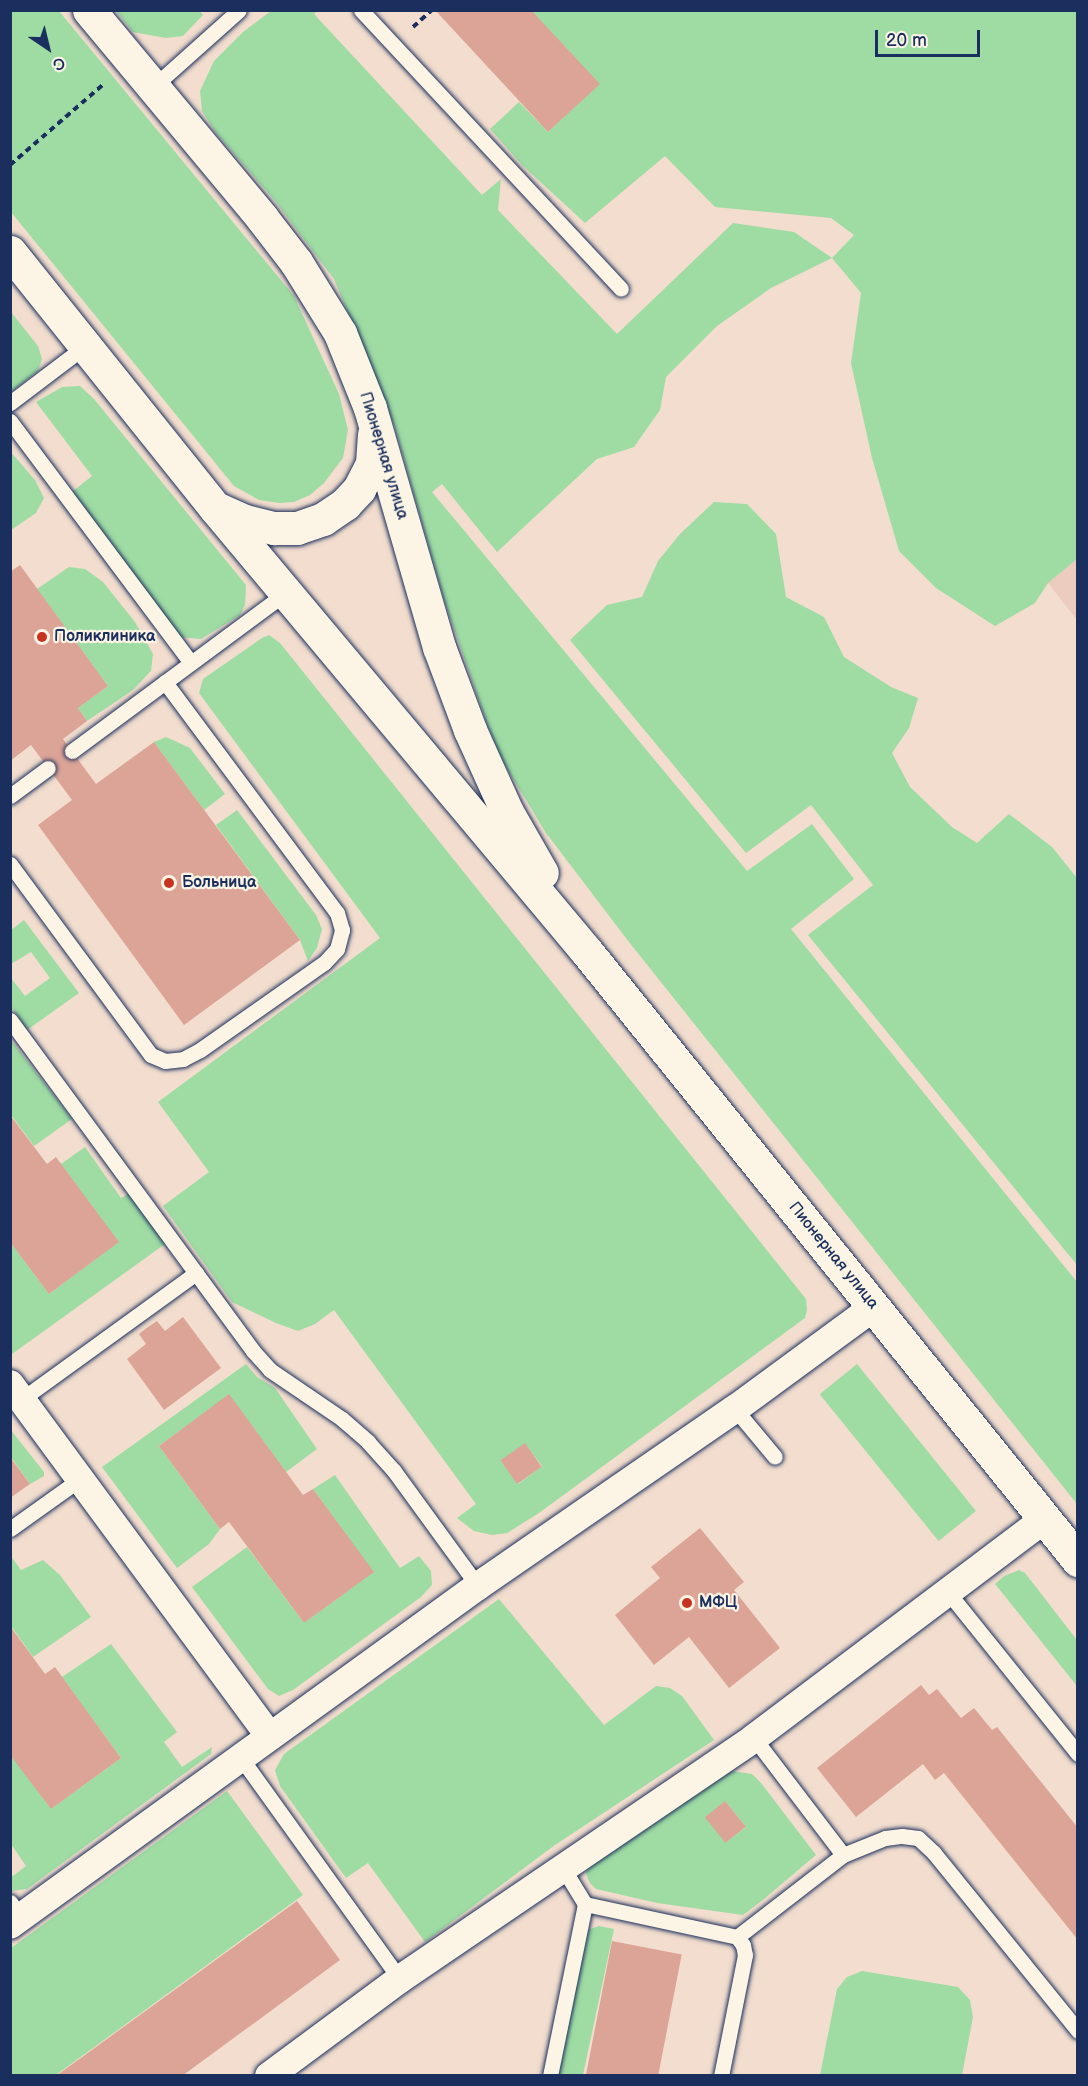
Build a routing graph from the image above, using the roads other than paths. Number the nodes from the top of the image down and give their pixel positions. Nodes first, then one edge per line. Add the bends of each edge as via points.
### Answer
1 (89, 10) edge
2 (238, 10) edge
3 (361, 10) edge
4 (153, 87) junction
5 (10, 252) edge
6 (621, 288) dead end
7 (85, 346) junction
8 (10, 404) edge
9 (370, 408) junction
10 (10, 421) edge
11 (215, 508) junction
12 (287, 592) junction
13 (191, 663) junction
14 (165, 682) junction
15 (72, 751) dead end
16 (48, 768) dead end
17 (10, 796) edge
18 (10, 864) edge
19 (587, 952) junction
20 (10, 1020) edge
21 (196, 1273) junction
22 (874, 1307) junction
23 (16, 1391) edge
24 (735, 1409) junction
25 (775, 1457) dead end
26 (80, 1479) junction
27 (1045, 1519) junction
28 (10, 1529) edge
29 (1077, 1560) edge
30 (478, 1587) junction
31 (946, 1591) junction
32 (270, 1737) junction
33 (754, 1738) junction
34 (1077, 1754) edge
35 (241, 1758) junction
36 (843, 1855) junction
37 (563, 1868) junction
38 (585, 1904) junction
39 (14, 1915) edge
40 (737, 1937) junction
41 (400, 1979) junction
42 (1077, 2031) edge
43 (269, 2076) edge
44 (550, 2076) edge
45 (722, 2076) edge

1 - 4 street, Пионерная улица
2 - 4 lane
3 - 6 lane
4 - 9 street, Пионерная улица via 296,262 340,333
5 - 7 street, Пионерная улица
7 - 8 lane
7 - 11 street, Пионерная улица
9 - 11 street via 375,437 372,463 359,489 323,519 297,528 274,528
9 - 19 street, Пионерная улица via 439,647 470,730 507,812
10 - 13 lane
11 - 12 street, Пионерная улица
12 - 13 lane
12 - 19 street, Пионерная улица
13 - 14 lane
14 - 15 lane
14 - 18 lane via 337,913 342,930 337,949 324,963 200,1050 183,1059 165,1060 151,1055
16 - 17 lane
19 - 22 street, Пионерная улица
20 - 21 lane
21 - 23 lane
21 - 30 lane via 270,1370 342,1419 375,1449
22 - 24 street
22 - 27 street, Пионерная улица
23 - 26 street
24 - 25 lane
24 - 30 street
26 - 28 lane
26 - 32 street
27 - 29 street, Пионерная улица
27 - 31 street
30 - 32 street
31 - 33 street
31 - 34 lane
32 - 35 street
33 - 36 lane
33 - 37 street
35 - 39 street
35 - 41 lane
36 - 40 lane
36 - 42 lane via 885,1838 918,1838
37 - 38 lane
37 - 41 street
38 - 40 lane
38 - 44 lane
40 - 45 lane via 745,1955
41 - 43 street

